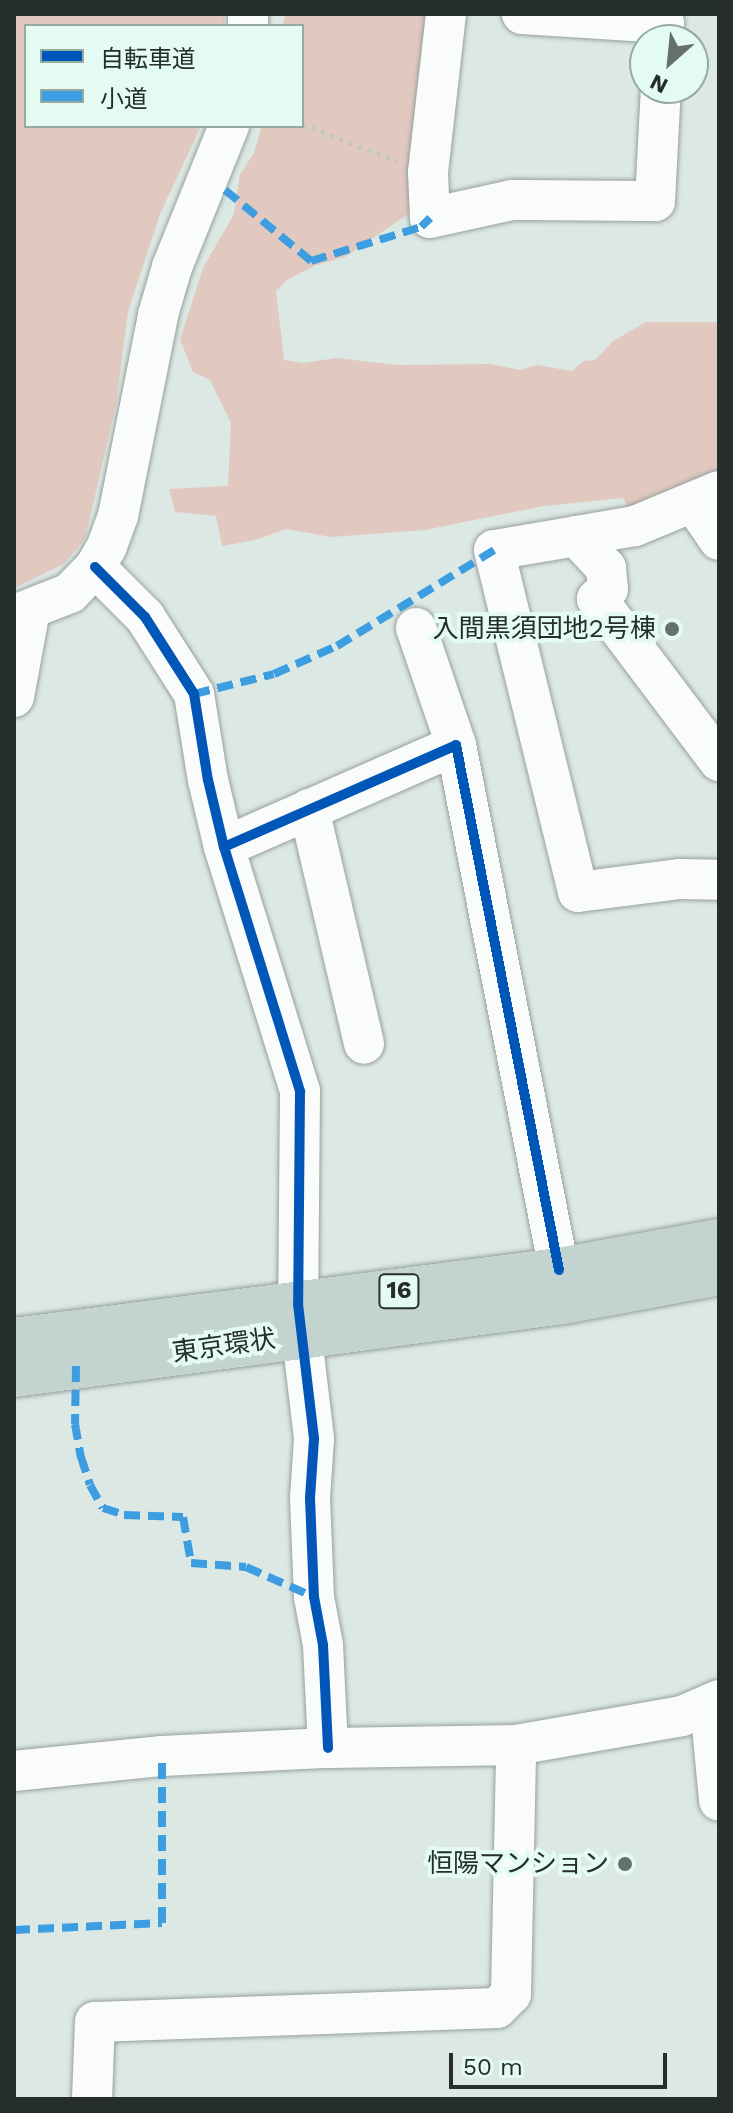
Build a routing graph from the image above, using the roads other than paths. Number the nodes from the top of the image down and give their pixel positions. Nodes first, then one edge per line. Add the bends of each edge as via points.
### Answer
1 (446, 14) edge
2 (522, 14) edge
3 (664, 24) edge
4 (660, 104) edge
5 (228, 128) edge
6 (706, 497) edge
7 (576, 536) junction
8 (719, 540) edge
9 (95, 567) junction
10 (22, 613) edge
11 (416, 628) dead end
12 (14, 697) edge
13 (456, 745) junction
14 (719, 761) edge
15 (309, 809) junction
16 (224, 847) junction
17 (719, 880) edge
18 (364, 1044) dead end
19 (719, 1241) edge
20 (559, 1270) junction
21 (719, 1273) edge
22 (300, 1320) junction
23 (14, 1340) edge
24 (14, 1375) edge
25 (716, 1704) edge
26 (516, 1745) junction
27 (328, 1748) junction
28 (14, 1771) edge
29 (719, 1801) edge
30 (92, 2099) edge

1 - 4 street via 428,172 430,218 512,200 655,201
2 - 3 street
5 - 9 street via 172,267 118,516
6 - 7 street via 635,526
6 - 8 street
7 - 14 street via 606,568 608,589 597,599
7 - 17 street via 494,550 578,892 680,879
9 - 10 street via 70,593
9 - 16 street via 145,617 194,694
10 - 12 street
11 - 13 street
13 - 15 street
13 - 20 street
15 - 16 street
15 - 18 street
16 - 22 street via 300,1091
19 - 20 highway, 東京環状 / 16
20 - 22 highway, 東京環状 / 16
21 - 22 highway, 東京環状 / 16 via 563,1302
22 - 23 highway, 東京環状 / 16
22 - 24 highway, 東京環状 / 16
22 - 27 street via 314,1439 314,1597 323,1645
25 - 26 street via 641,1725
25 - 29 street
26 - 27 street
26 - 30 street via 511,1994 497,2008 95,2022
27 - 28 street via 162,1756

